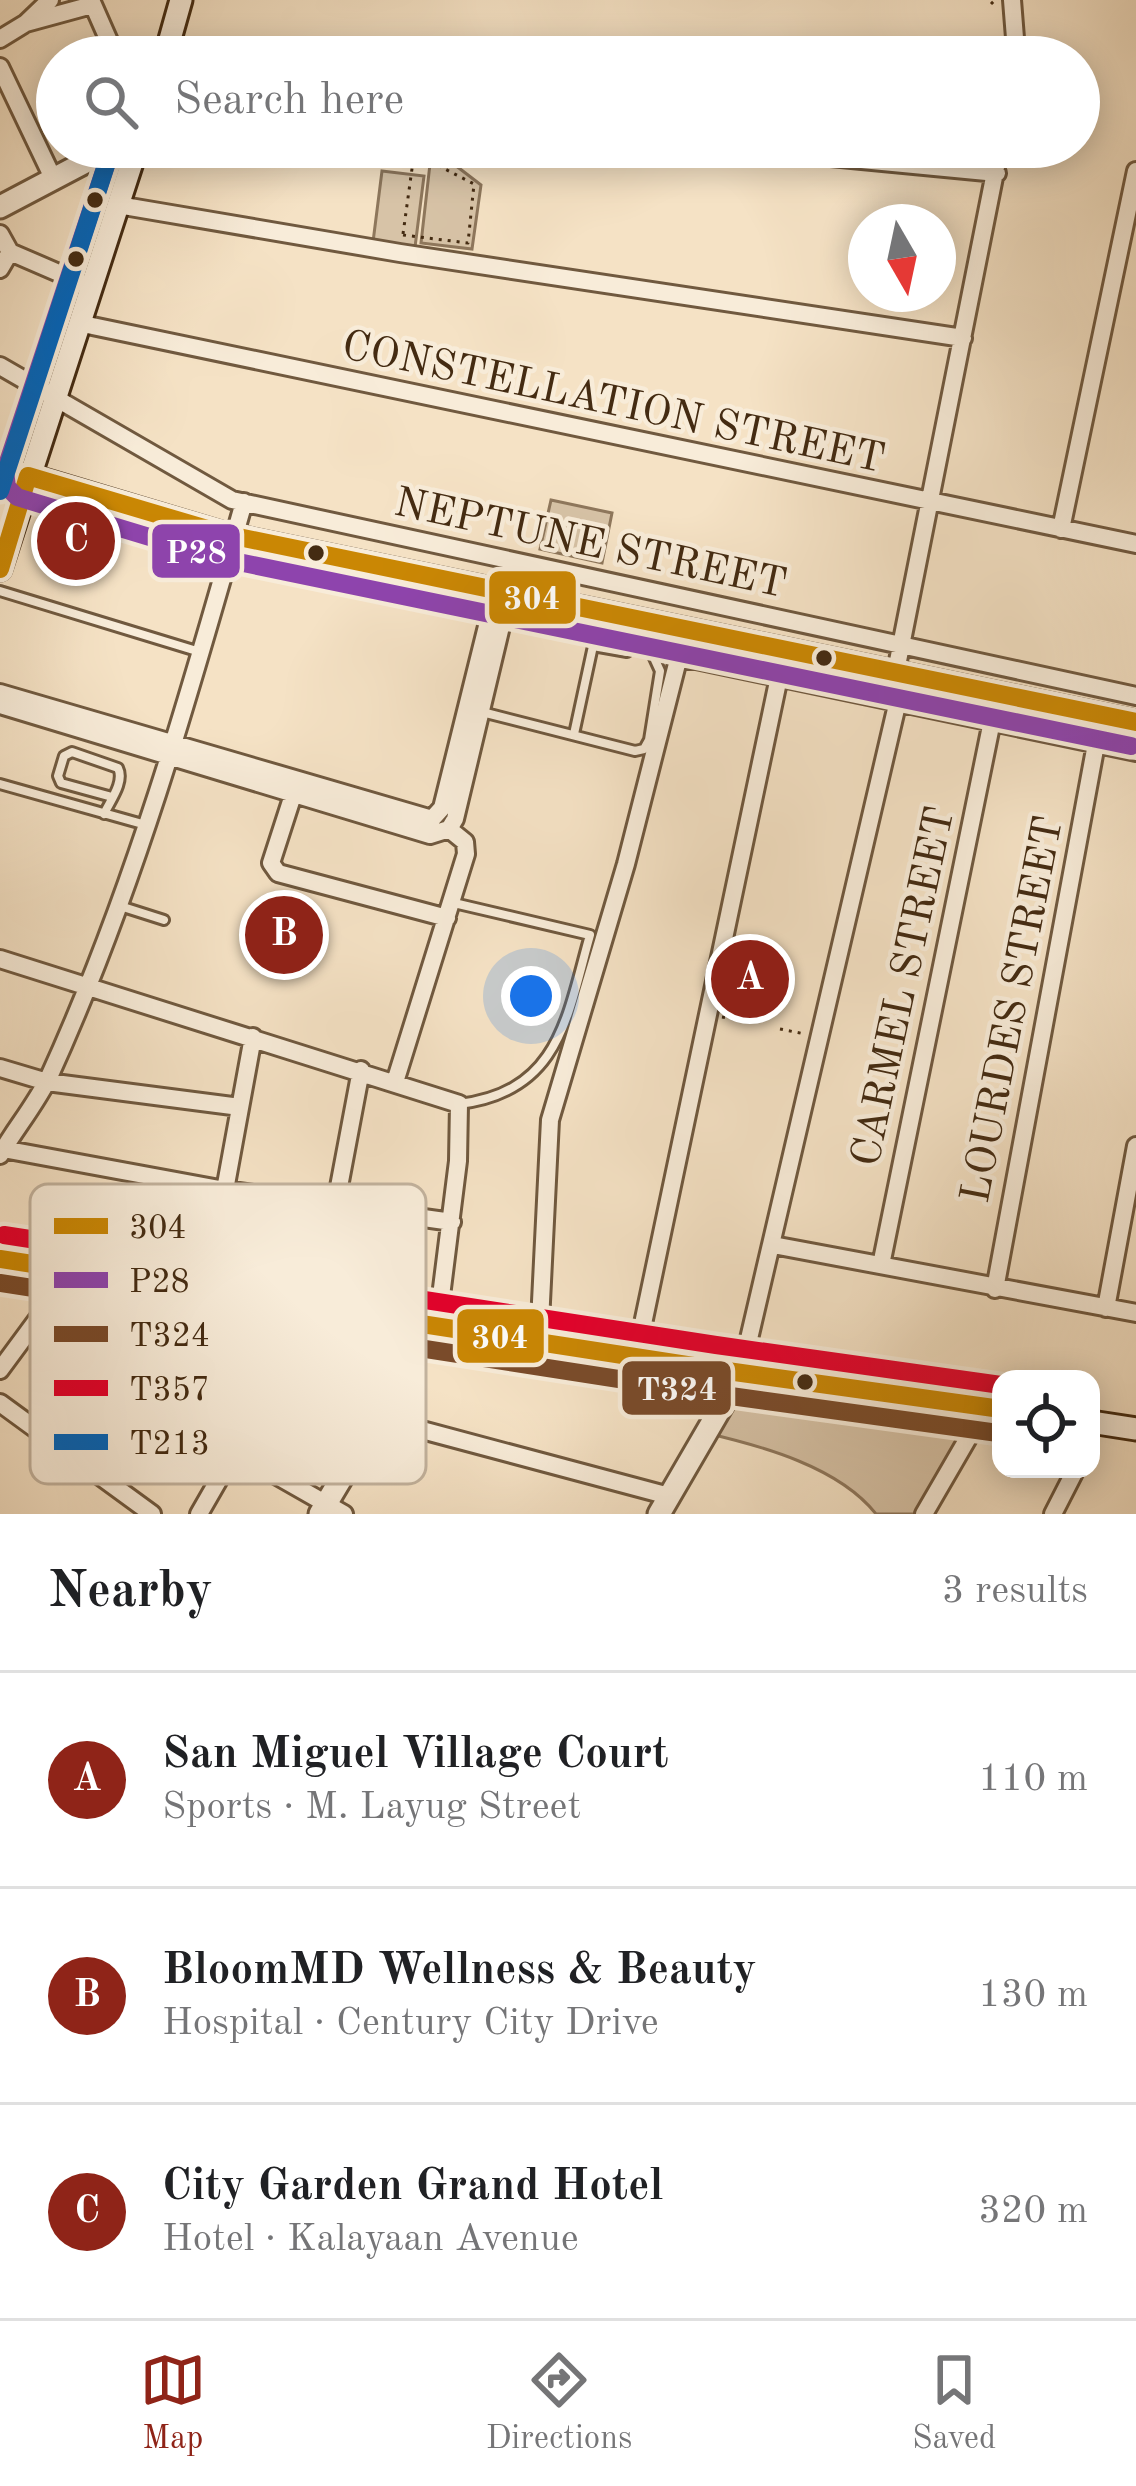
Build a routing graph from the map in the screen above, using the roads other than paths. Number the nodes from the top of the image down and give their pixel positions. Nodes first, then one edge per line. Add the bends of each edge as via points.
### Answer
1 (50, 0) edge
2 (182, 0) edge
3 (1012, 0) edge
4 (996, 1) edge
5 (92, 2) edge
6 (26, 23) junction
7 (107, 36) edge
8 (171, 36) edge
9 (1004, 36) edge
10 (1015, 36) edge
11 (0, 39) edge
12 (0, 67) edge
13 (36, 142) edge
14 (48, 168) edge
15 (73, 168) edge
16 (130, 168) edge
17 (944, 168) edge
18 (998, 168) edge
19 (1136, 171) edge
20 (997, 173) junction
21 (53, 178) junction
22 (118, 205) junction
23 (0, 207) edge
24 (0, 234) edge
25 (10, 252) junction
26 (0, 269) edge
27 (91, 287) junction
28 (78, 323) junction
29 (963, 338) junction
30 (0, 366) edge
31 (54, 397) junction
32 (0, 467) edge
33 (25, 485) junction
34 (0, 487) edge
35 (244, 502) junction
36 (931, 503) junction
37 (1061, 529) junction
38 (232, 544) junction
39 (1136, 544) edge
40 (0, 569) edge
41 (0, 591) edge
42 (502, 591) junction
43 (597, 632) dead end
44 (640, 632) junction
45 (903, 645) junction
46 (593, 646) junction
47 (202, 653) junction
48 (900, 674) junction
49 (779, 677) junction
50 (0, 693) edge
51 (1136, 696) edge
52 (894, 702) junction
53 (0, 705) edge
54 (473, 710) junction
55 (992, 721) junction
56 (1136, 722) edge
57 (574, 734) junction
58 (1096, 744) junction
59 (171, 751) junction
60 (1136, 752) edge
61 (257, 783) junction
62 (0, 784) edge
63 (293, 796) junction
64 (112, 797) junction
65 (104, 814) junction
66 (146, 825) junction
67 (449, 829) junction
68 (116, 905) junction
69 (450, 911) junction
70 (164, 920) dead end
71 (0, 959) edge
72 (86, 987) junction
73 (253, 1037) junction
74 (0, 1068) edge
75 (361, 1070) junction
76 (47, 1082) junction
77 (395, 1082) junction
78 (459, 1104) junction
79 (240, 1107) junction
80 (1136, 1145) edge
81 (2, 1152) edge
82 (190, 1184) edge
83 (226, 1184) edge
84 (340, 1184) edge
85 (426, 1219) edge
86 (452, 1222) junction
87 (773, 1245) junction
88 (0, 1259) edge
89 (30, 1264) edge
90 (880, 1265) junction
91 (995, 1288) junction
92 (1106, 1308) junction
93 (1136, 1313) edge
94 (426, 1324) edge
95 (433, 1325) junction
96 (30, 1329) edge
97 (426, 1337) edge
98 (538, 1342) junction
99 (6, 1354) edge
100 (636, 1358) junction
101 (0, 1370) edge
102 (741, 1373) junction
103 (0, 1402) edge
104 (992, 1408) edge
105 (992, 1411) edge
106 (30, 1424) edge
107 (1100, 1428) edge
108 (1136, 1430) edge
109 (426, 1433) edge
110 (1071, 1478) edge
111 (111, 1484) edge
112 (218, 1484) edge
113 (286, 1484) edge
114 (344, 1484) edge
115 (664, 1505) edge
116 (330, 1512) edge
117 (152, 1514) edge
118 (199, 1514) edge
119 (924, 1514) edge
120 (1053, 1514) edge

1 - 6 street
2 - 8 main road
3 - 10 street
4 - 9 street
5 - 6 street
5 - 7 street
6 - 11 street
12 - 13 street
14 - 21 street
15 - 21 main road
16 - 22 main road
17 - 20 street
18 - 20 street
19 - 37 street
20 - 29 street
21 - 23 main road
22 - 27 main road
22 - 29 street
24 - 25 street
25 - 26 street
25 - 27 street
27 - 28 main road
28 - 31 main road
28 - 36 street, CONSTELLATION STREET
29 - 36 street
30 - 31 street, NEPTUNE STREET
31 - 33 main road
31 - 35 street, NEPTUNE STREET
32 - 33 main road
33 - 34 main road
33 - 38 main road
33 - 40 main road
35 - 38 street
35 - 45 street, NEPTUNE STREET
36 - 37 street, CONSTELLATION STREET
36 - 45 street
37 - 39 street, CONSTELLATION STREET
38 - 42 main road
38 - 47 street
41 - 47 lane
42 - 44 main road
42 - 54 street
43 - 46 lane
44 - 46 lane via 628,652
44 - 48 main road
44 - 57 lane via 660,670 644,749
45 - 48 street
45 - 51 street, NEPTUNE STREET
46 - 57 lane
47 - 59 street
48 - 52 street
48 - 56 main road
49 - 52 street
49 - 98 street via 678,660 550,1120
49 - 100 street
50 - 59 street
52 - 55 street
52 - 87 street
53 - 59 street
54 - 57 lane
54 - 61 street via 432,819
54 - 67 street
55 - 58 street
55 - 90 street, CARMEL STREET
58 - 60 street
58 - 91 street, LOURDES STREET
59 - 61 street
59 - 66 street
61 - 63 street
62 - 65 lane
63 - 67 street via 420,834
63 - 69 street via 271,863 278,873
64 - 64 lane via 118,769 64,756 62,783
64 - 65 lane
65 - 66 lane
66 - 68 street
67 - 69 street via 466,854
68 - 70 lane
68 - 72 street
69 - 77 street
69 - 78 lane via 590,935 544,1065 509,1090
71 - 72 street
72 - 73 street
72 - 76 street
73 - 75 street
73 - 79 street
74 - 76 street
75 - 77 street
75 - 84 street
76 - 79 street
76 - 81 street
77 - 78 street
78 - 86 street
79 - 83 street
80 - 92 street
81 - 82 street
85 - 86 street
86 - 95 street
87 - 90 street
87 - 102 street
88 - 89 main road
90 - 91 street
91 - 92 street
92 - 93 street
94 - 95 main road
95 - 97 main road
95 - 98 main road
96 - 99 street
98 - 100 main road
99 - 101 street
100 - 102 main road
102 - 104 main road
102 - 115 main road
103 - 106 street
105 - 119 street
107 - 108 main road
109 - 115 street
110 - 120 street
111 - 117 street
112 - 118 street
113 - 116 street
114 - 116 main road

